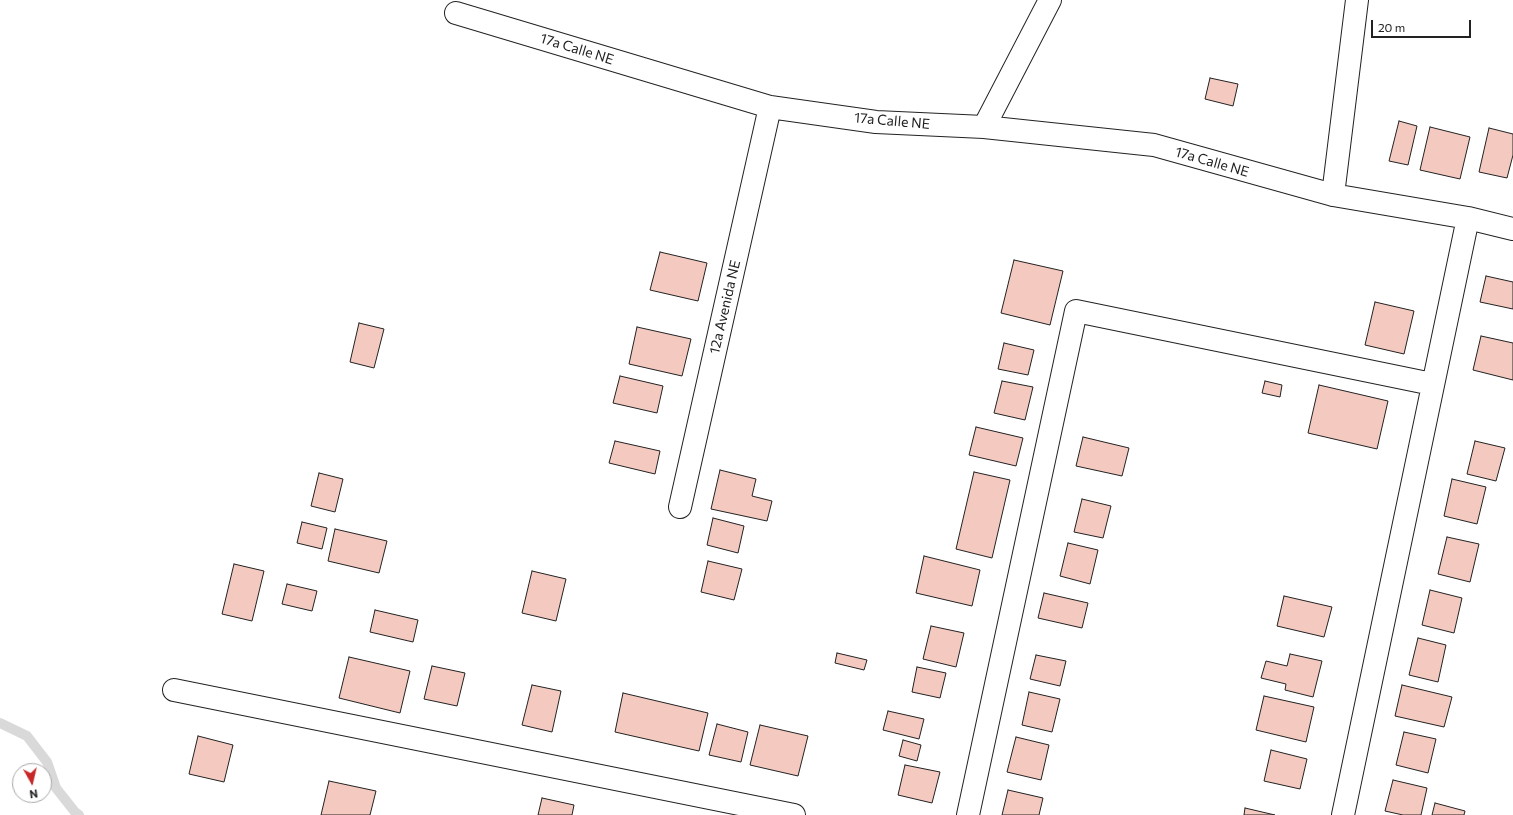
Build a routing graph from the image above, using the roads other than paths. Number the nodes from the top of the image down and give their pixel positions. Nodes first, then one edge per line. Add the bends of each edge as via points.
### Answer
1 (1050, 0) edge
2 (1357, 0) edge
3 (456, 13) dead end
4 (770, 106) junction
5 (984, 127) junction
6 (1333, 195) junction
7 (1468, 218) junction
8 (1513, 229) edge
9 (1432, 384) junction
10 (680, 507) dead end
11 (174, 690) dead end
12 (794, 815) edge
13 (968, 815) edge
14 (1343, 815) edge

1 - 5 street
2 - 6 street
3 - 4 street, 17a Calle NE
4 - 5 street, 17a Calle NE via 876,122
4 - 10 street, 12a Avenida NE
5 - 6 street, 17a Calle NE via 1154,145
6 - 7 street, 17a Calle NE
7 - 8 street, 17a Calle NE
7 - 9 street
9 - 13 street via 1076,311
9 - 14 street
11 - 12 street

